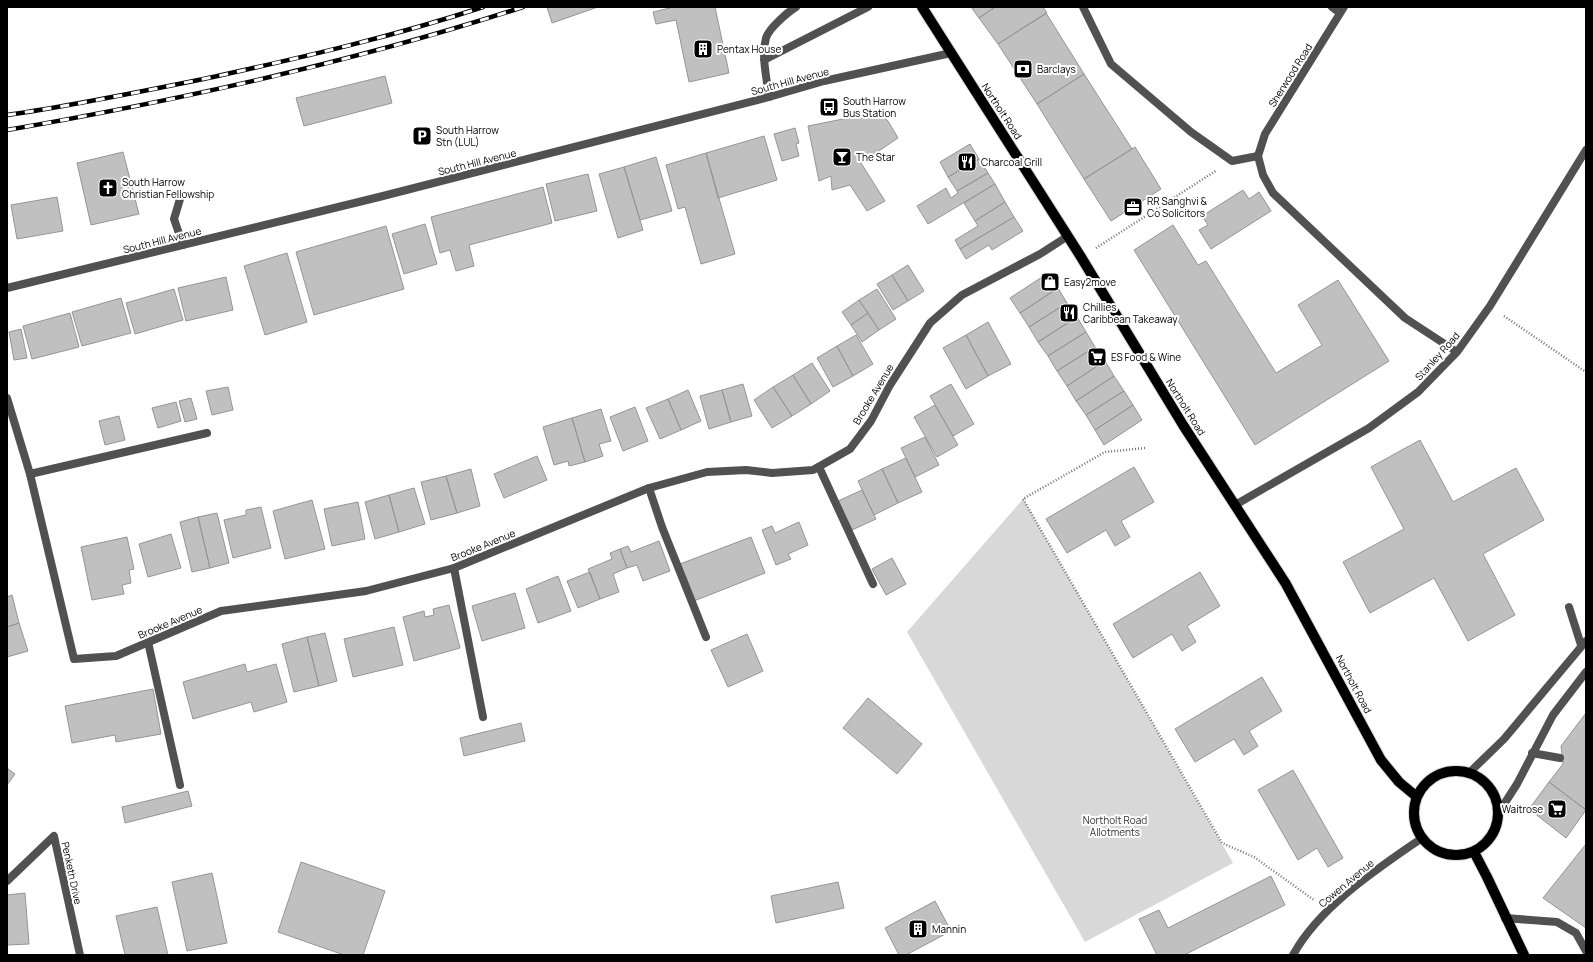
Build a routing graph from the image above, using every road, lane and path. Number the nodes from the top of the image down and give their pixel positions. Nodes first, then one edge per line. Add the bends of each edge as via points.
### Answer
1 (796, 7) edge
2 (868, 7) edge
3 (922, 7) edge
4 (1083, 7) edge
5 (1332, 7) edge
6 (1342, 10) edge
7 (950, 53) junction
8 (764, 60) junction
9 (769, 97) junction
10 (1586, 150) edge
11 (1258, 156) junction
12 (1232, 160) junction
13 (180, 199) dead end
14 (1068, 236) junction
15 (183, 245) junction
16 (1081, 257) junction
17 (7, 288) edge
18 (1490, 306) junction
19 (1457, 352) junction
20 (1586, 372) edge
21 (7, 398) edge
22 (207, 433) dead end
23 (1145, 448) dead end
24 (819, 467) junction
25 (30, 474) junction
26 (649, 488) junction
27 (1235, 505) junction
28 (454, 568) junction
29 (873, 584) dead end
30 (1569, 607) dead end
31 (706, 637) dead end
32 (148, 642) junction
33 (1584, 643) edge
34 (1586, 672) edge
35 (483, 716) dead end
36 (1532, 753) junction
37 (1560, 758) dead end
38 (1469, 773) junction
39 (180, 785) dead end
40 (1417, 797) junction
41 (1499, 812) junction
42 (1422, 838) junction
43 (1474, 852) junction
44 (7, 881) edge
45 (1327, 910) junction
46 (1505, 918) junction
47 (1586, 951) edge
48 (80, 955) edge
49 (1293, 955) edge
50 (1524, 955) edge

1 - 8 street via 787,13 766,37
2 - 8 street
3 - 7 main road, Northolt Road
4 - 12 street via 1111,64 1191,132
5 - 6 street
6 - 11 street, Sherwood Road via 1265,134
7 - 9 street, South Hill Avenue via 824,81
7 - 14 main road, Northolt Road
8 - 9 street
9 - 15 street, South Hill Avenue
10 - 18 street, Stanley Road
11 - 12 street
11 - 19 street via 1263,175 1273,193 1405,318
12 - 16 path
13 - 15 street via 174,219
14 - 16 main road, Northolt Road
14 - 24 street, Brooke Avenue via 1040,254 962,295 930,323 871,420 850,449
15 - 17 street, South Hill Avenue
16 - 27 main road, Northolt Road
18 - 19 street, Stanley Road
18 - 20 path
19 - 27 street, Stanley Road via 1418,392 1369,428
21 - 25 street, Brooke Avenue
22 - 25 street
23 - 45 path via 1105,452 1023,499 1222,843 1254,857
24 - 26 street, Brooke Avenue via 795,472 706,472
24 - 29 street
25 - 32 street, Brooke Avenue via 74,658 116,656
26 - 28 street, Brooke Avenue
26 - 31 street
27 - 40 main road, Northolt Road via 1286,584 1381,760 1399,782
28 - 32 street, Brooke Avenue via 366,591 221,611
28 - 35 street
30 - 33 street
32 - 39 street
33 - 38 street via 1504,739
34 - 36 street via 1553,715
36 - 37 street
36 - 41 street via 1517,784
38 - 40 main road via 1457,771 1437,776 1425,784
38 - 41 main road via 1483,780 1494,794
40 - 42 main road via 1414,819
41 - 43 main road via 1496,829 1488,842
42 - 43 main road via 1432,848 1445,854 1460,856
42 - 45 street, Cowen Avenue
43 - 46 main road
44 - 48 street, Penketh Drive via 54,836
45 - 49 street, Cowen Avenue
46 - 47 street via 1557,922 1576,933
46 - 50 main road

